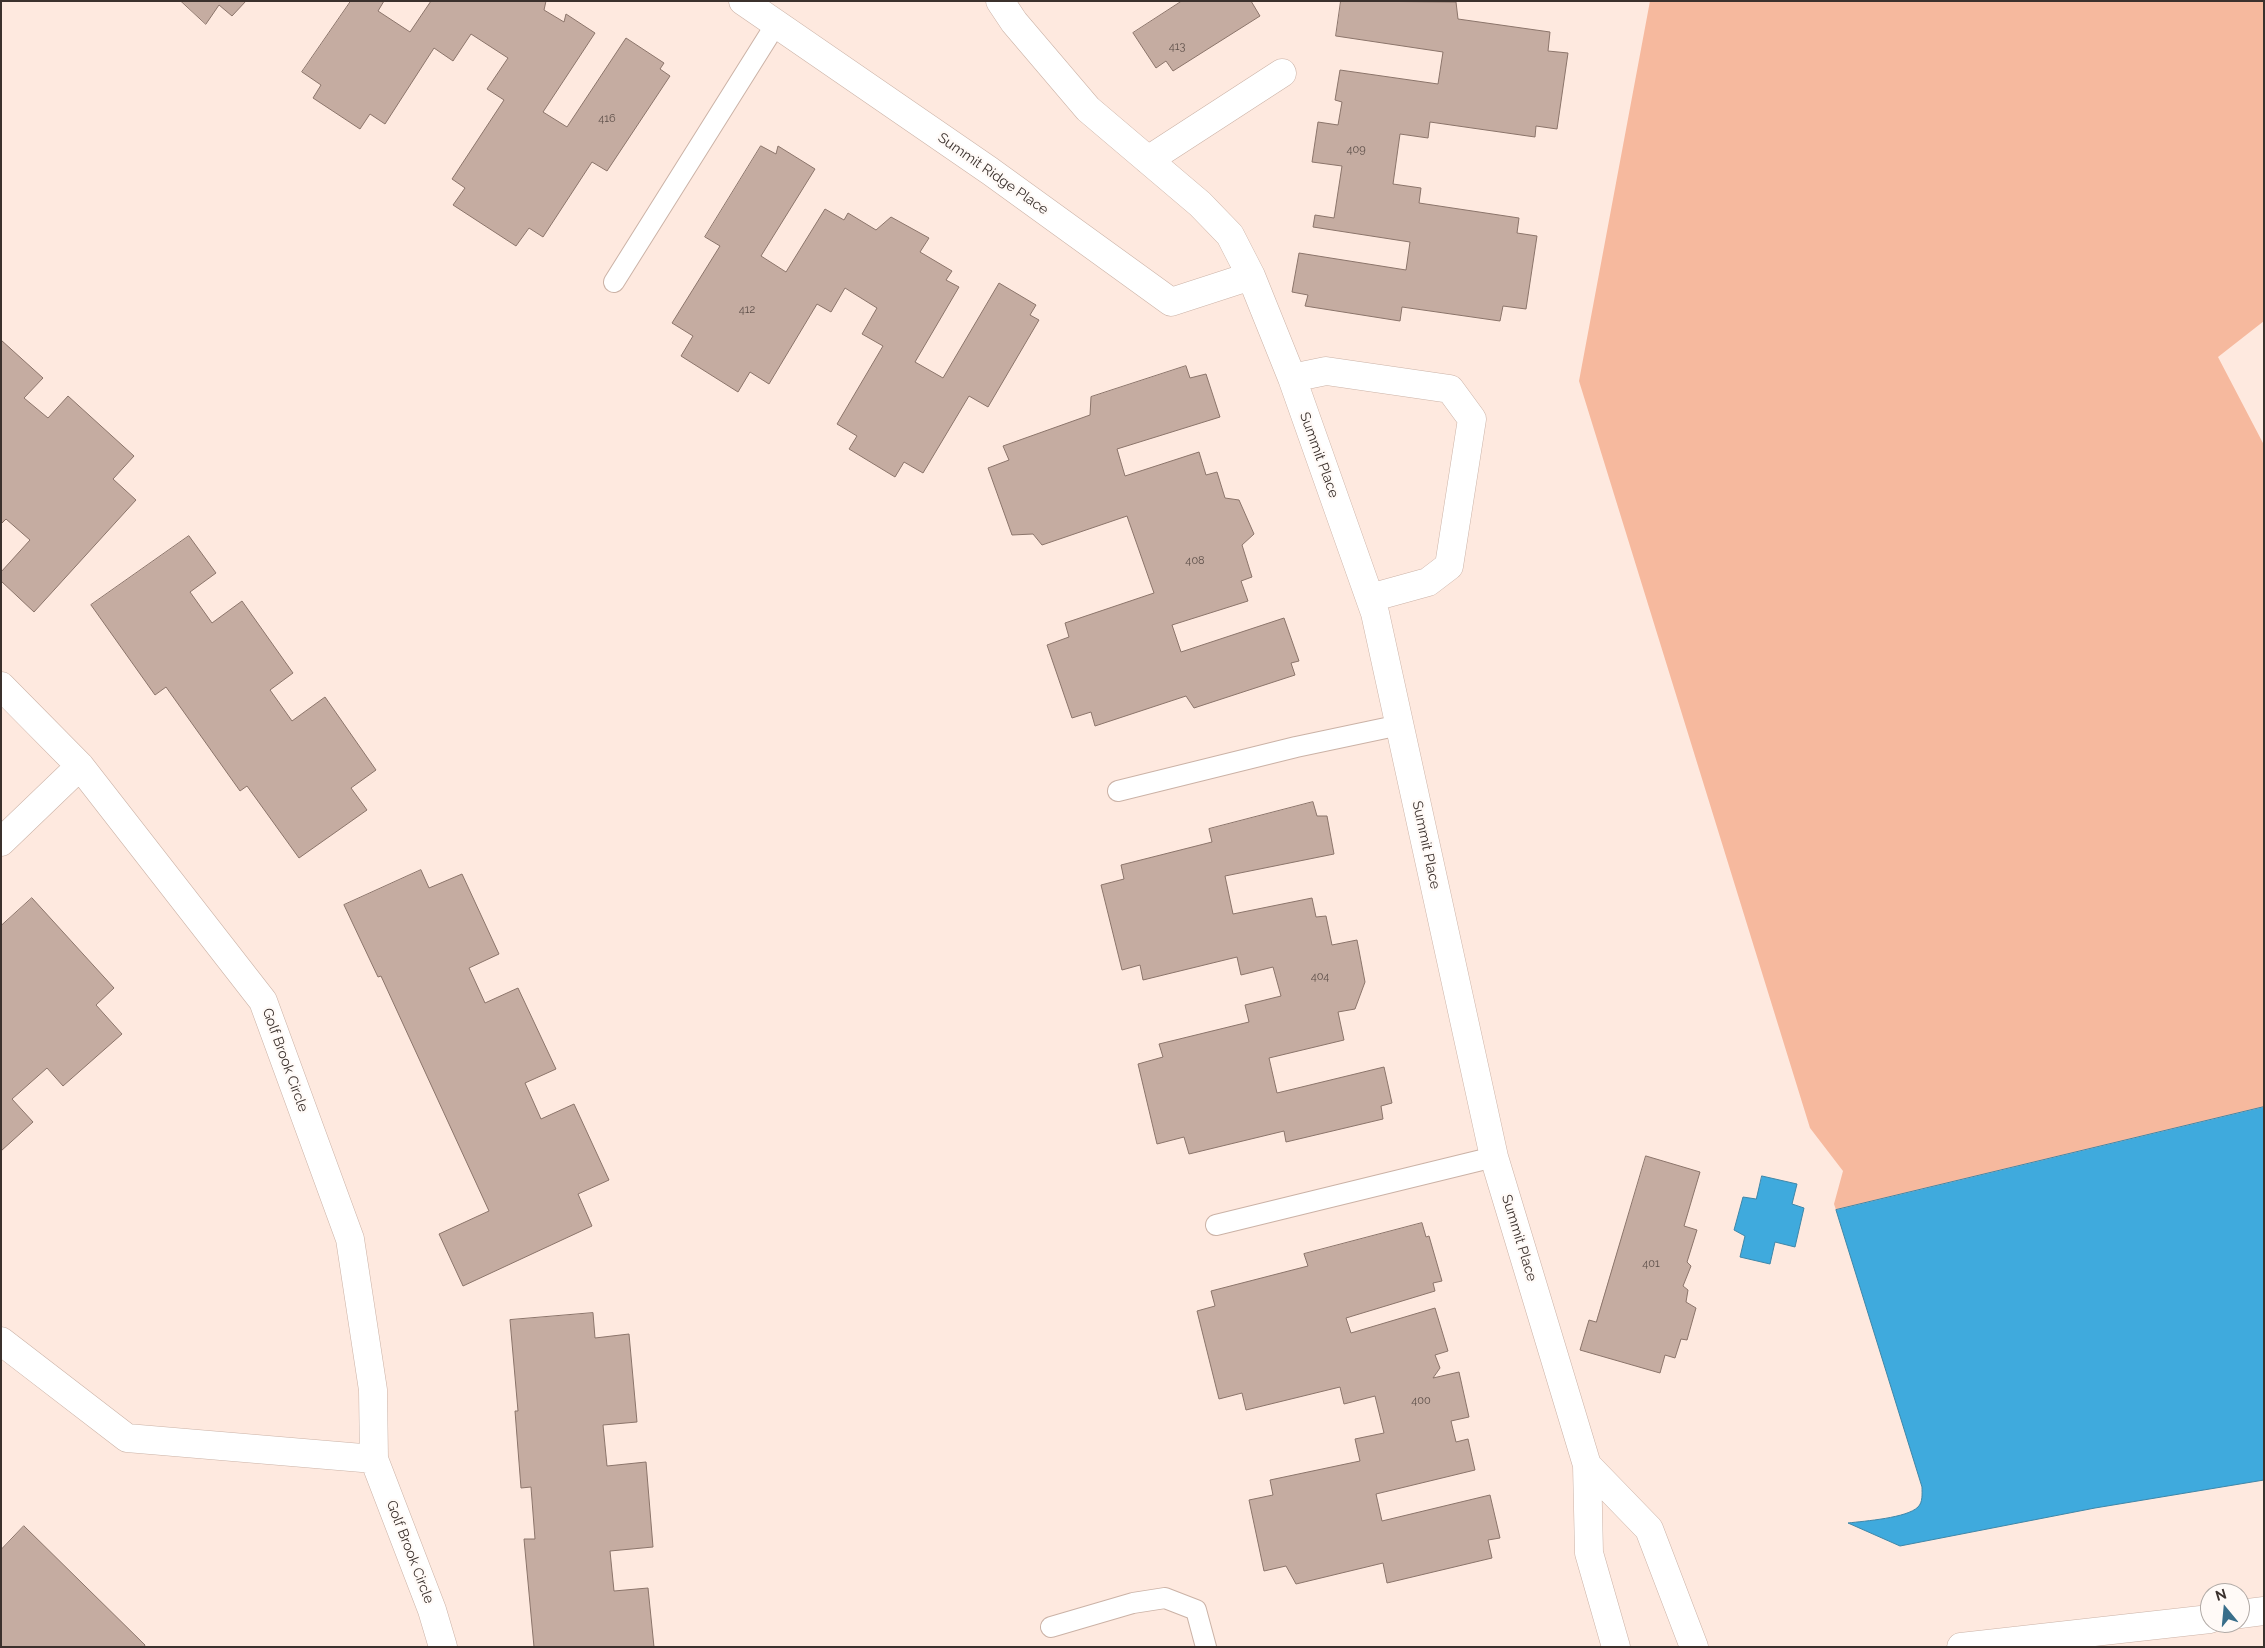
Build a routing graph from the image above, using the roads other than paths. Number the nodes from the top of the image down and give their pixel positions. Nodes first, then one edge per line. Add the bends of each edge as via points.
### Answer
1 (743, 1) edge
2 (1000, 1) edge
3 (776, 24) junction
4 (1282, 73) dead end
5 (1148, 160) junction
6 (1250, 276) junction
7 (614, 282) dead end
8 (1292, 378) junction
9 (1370, 598) junction
10 (1, 686) edge
11 (1400, 725) junction
12 (80, 766) junction
13 (1118, 792) dead end
14 (1, 842) edge
15 (1494, 1157) junction
16 (1216, 1225) dead end
17 (1, 1341) edge
18 (374, 1459) junction
19 (1587, 1465) junction
20 (2264, 1611) edge
21 (2250, 1613) edge
22 (2200, 1619) edge
23 (1051, 1627) dead end
24 (443, 1647) edge
25 (1206, 1647) edge
26 (1616, 1647) edge
27 (1694, 1647) edge
28 (1961, 1647) edge

1 - 3 street, Summit Ridge Place
2 - 5 street via 1088,109
3 - 6 street, Summit Ridge Place via 990,171 1171,302
3 - 7 lane
4 - 5 street
5 - 6 street, Summit Place via 1200,204 1230,235
6 - 8 street, Summit Place
8 - 9 street, Summit Place
8 - 9 street via 1326,371 1450,389 1472,419 1450,566 1428,582
9 - 11 street, Summit Place
10 - 12 street, Golf Brook Circle
11 - 13 lane via 1296,747
11 - 15 street, Summit Place
12 - 14 street
12 - 18 street, Golf Brook Circle via 263,1001 350,1239 373,1390
15 - 16 lane
15 - 19 street, Summit Place
17 - 18 street via 127,1438
18 - 24 street, Golf Brook Circle
19 - 26 street, Summit Place via 1589,1553
19 - 27 street, Summit Place via 1649,1530
20 - 21 street
22 - 28 street
23 - 25 lane via 1133,1603 1165,1598 1196,1610

